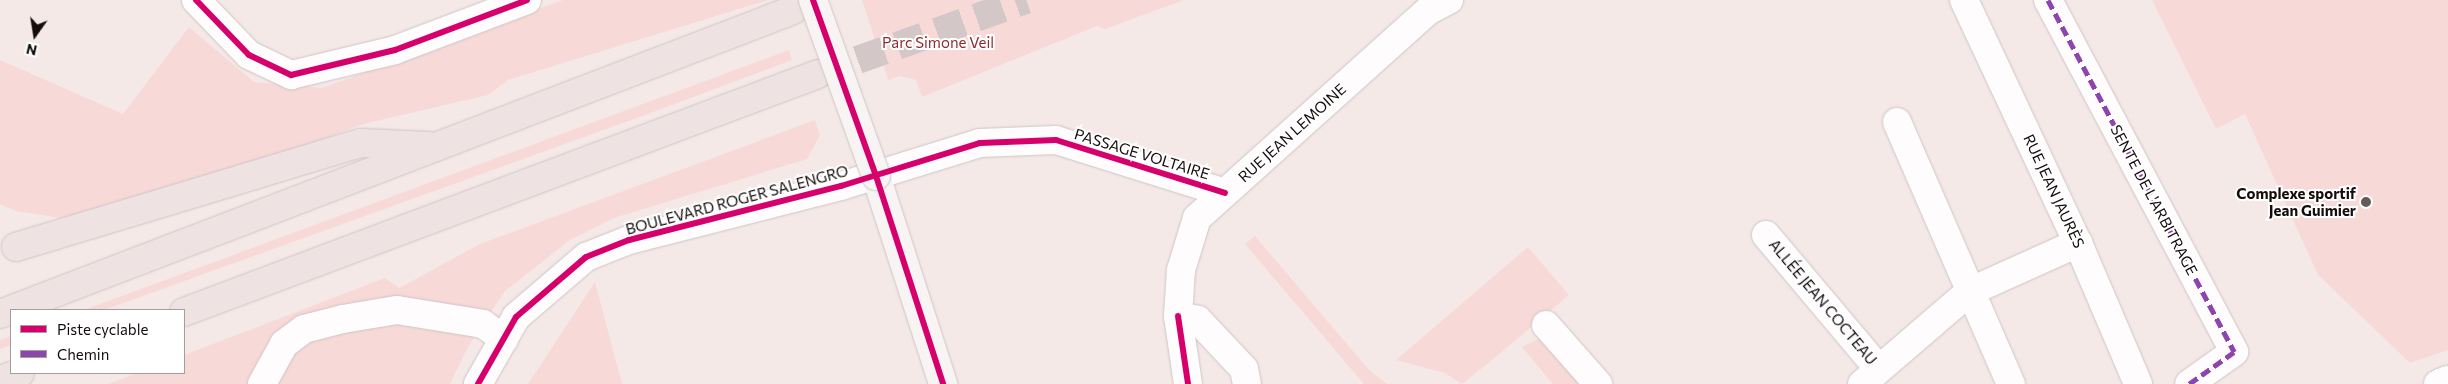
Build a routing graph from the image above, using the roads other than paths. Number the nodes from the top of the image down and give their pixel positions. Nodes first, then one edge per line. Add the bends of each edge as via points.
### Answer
1 (527, 0) edge
2 (1449, 0) edge
3 (1964, 0) edge
4 (2048, 0) edge
5 (206, 3) edge
6 (803, 5) edge
7 (818, 74) tunnel mouth
8 (1897, 122) dead end
9 (440, 146) junction
10 (876, 176) junction
11 (1224, 193) junction
12 (1766, 235) dead end
13 (2078, 243) junction
14 (16, 247) dead end
15 (1969, 292) junction
16 (13, 309) edge
17 (185, 312) edge
18 (1178, 316) junction
19 (1546, 325) dead end
20 (504, 339) junction
21 (17, 374) edge
22 (1871, 377) edge
23 (0, 380) edge
24 (2448, 380) edge
25 (480, 381) edge
26 (262, 384) edge
27 (943, 384) edge
28 (1188, 384) edge
29 (1247, 384) edge
30 (1598, 384) edge
31 (2011, 384) edge
32 (2138, 384) edge
33 (2188, 384) edge
34 (2438, 384) edge

1 - 5 street via 395,50 291,76 248,56 212,20
2 - 11 street, RUE JEAN LEMOINE via 1428,11
3 - 13 street, RUE JEAN JAURÈS
4 - 33 street, SENTE DE L'ARBITRAGE via 2234,352
6 - 9 highway
6 - 10 main road, bridge
7 - 17 highway
8 - 15 street
9 - 14 highway via 361,143
9 - 16 highway
10 - 11 street, PASSAGE VOLTAIRE via 980,143 1056,140
10 - 20 street, BOULEVARD ROGER SALENGRO via 629,240 586,257 516,317
10 - 27 main road
11 - 18 street, RUE JEAN LEMOINE via 1197,218 1181,270
12 - 22 street, ALLÉE JEAN COCTEAU
13 - 15 street
13 - 32 street, RUE JEAN JAURÈS
15 - 22 street
15 - 31 street
18 - 28 street, RUE JEAN LEMOINE
18 - 29 street via 1198,320 1244,369
19 - 30 street
20 - 25 street, BOULEVARD ROGER SALENGRO
20 - 26 street via 483,324 397,310 343,319 304,329 284,344
21 - 23 highway
24 - 34 street

